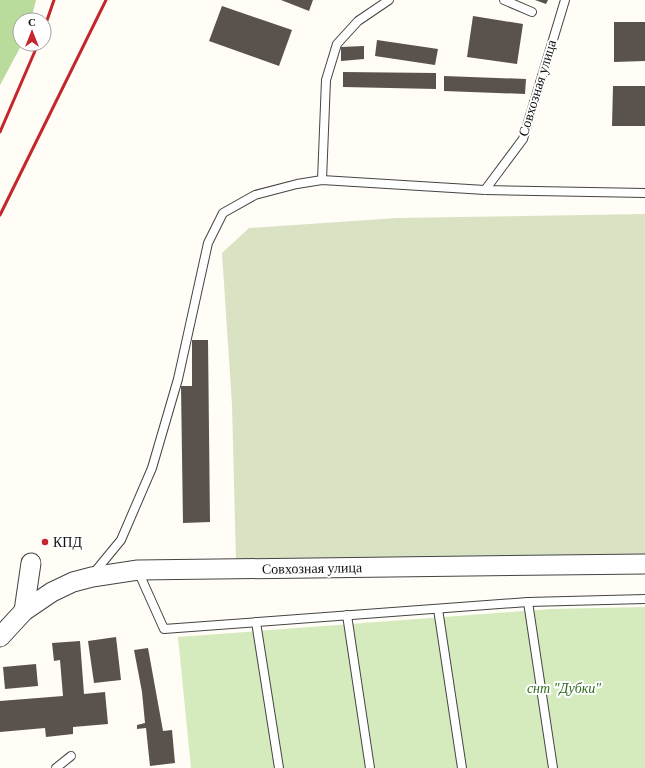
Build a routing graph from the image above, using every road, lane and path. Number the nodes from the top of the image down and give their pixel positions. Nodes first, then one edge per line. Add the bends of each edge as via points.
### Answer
1 (389, 0) edge
2 (507, 0) edge
3 (564, 0) edge
4 (532, 12) dead end
5 (322, 180) junction
6 (485, 190) junction
7 (645, 193) edge
8 (31, 563) dead end
9 (645, 564) edge
10 (138, 570) junction
11 (92, 577) junction
12 (645, 599) edge
13 (528, 602) junction
14 (438, 608) junction
15 (24, 611) junction
16 (347, 615) junction
17 (256, 622) junction
18 (0, 637) edge
19 (71, 756) dead end
20 (56, 768) edge
21 (279, 768) edge
22 (370, 768) edge
23 (462, 768) edge
24 (553, 768) edge

1 - 5 lane via 358,21 337,44 326,80
2 - 4 lane
3 - 6 lane, Совхозная улица via 523,139
5 - 6 lane
5 - 11 lane via 255,195 223,213 208,243 178,379 152,468 121,540
6 - 7 lane
8 - 15 street
9 - 10 street, Совхозная улица
10 - 11 street, Совхозная улица
10 - 17 lane via 164,630
11 - 15 street, Совхозная улица via 52,592
12 - 13 lane
13 - 14 lane
13 - 24 lane
14 - 16 lane
14 - 23 lane
15 - 18 street, Совхозная улица
16 - 17 lane
16 - 22 lane
17 - 21 lane
19 - 20 lane

